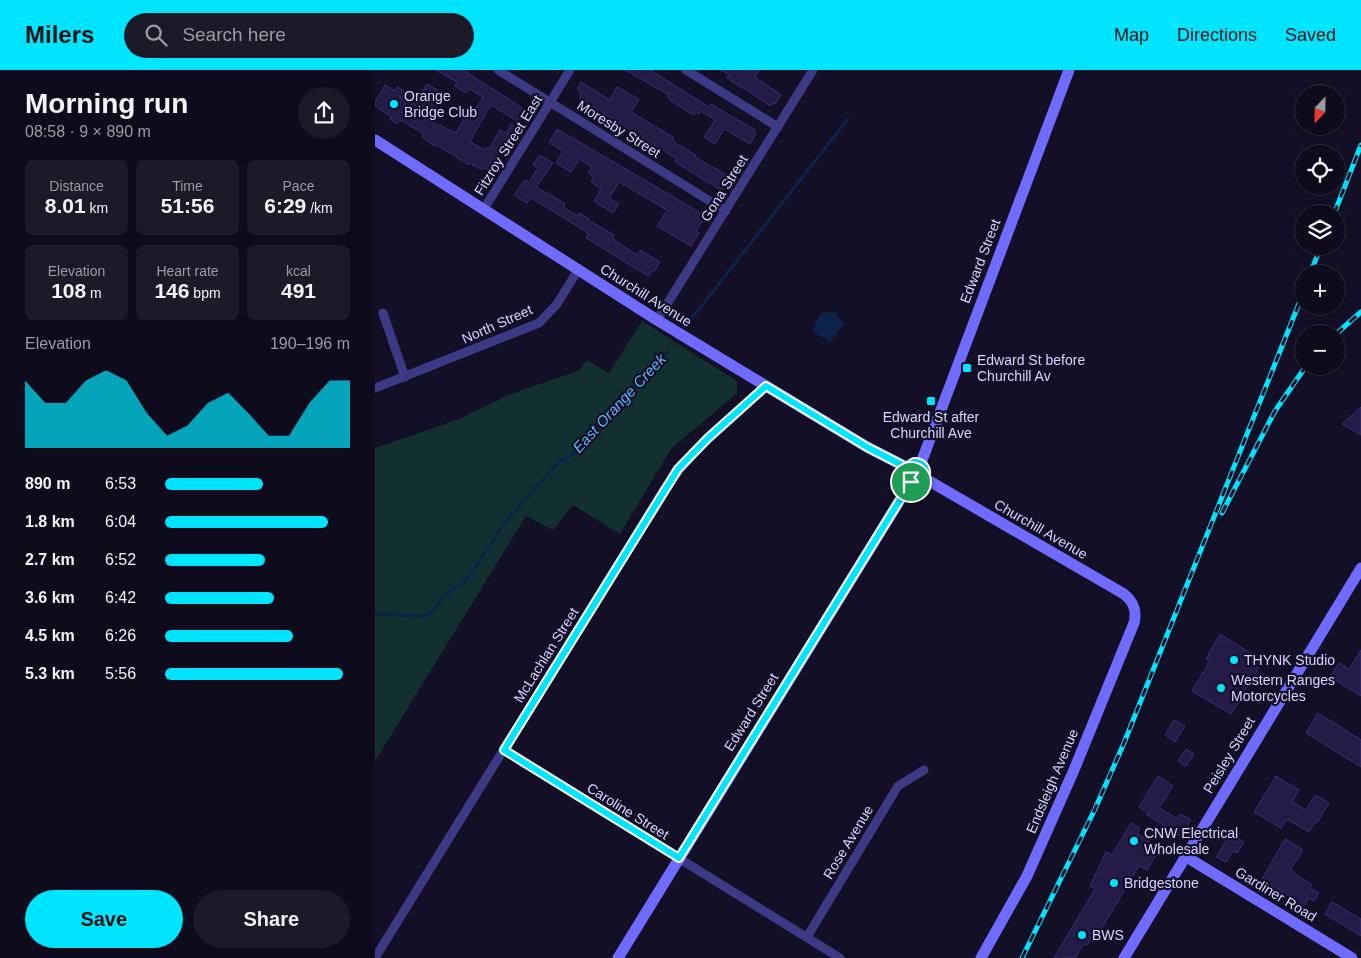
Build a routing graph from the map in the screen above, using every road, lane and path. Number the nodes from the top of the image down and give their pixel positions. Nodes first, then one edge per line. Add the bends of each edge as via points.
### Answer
1 (498, 70) edge
2 (571, 70) edge
3 (686, 70) edge
4 (813, 70) edge
5 (1069, 70) edge
6 (551, 103) junction
7 (778, 127) junction
8 (375, 140) edge
9 (484, 209) junction
10 (726, 211) junction
11 (578, 270) junction
12 (383, 313) dead end
13 (657, 320) junction
14 (405, 377) junction
15 (766, 386) junction
16 (375, 388) edge
17 (921, 463) junction
18 (906, 467) junction
19 (924, 478) junction
20 (911, 482) junction
21 (1361, 568) edge
22 (1135, 611) joint
23 (504, 750) junction
24 (924, 770) dead end
25 (1185, 856) junction
26 (679, 858) junction
27 (807, 938) junction
28 (375, 958) edge
29 (618, 958) edge
30 (840, 958) edge
31 (981, 958) edge
32 (1124, 958) edge
33 (1352, 958) edge

1 - 6 street, Moresby Street
2 - 6 street, Fitzroy Street East
3 - 7 street
4 - 7 street, Gona Street
5 - 17 street, Edward Street
6 - 9 street, Fitzroy Street East
6 - 10 street, Moresby Street
7 - 10 street, Gona Street
8 - 9 street, Churchill Avenue
9 - 11 street, Churchill Avenue
10 - 13 street, Gona Street
11 - 13 street, Churchill Avenue
11 - 14 street, North Street via 557,304 539,323
12 - 14 street
13 - 15 street, Churchill Avenue
14 - 16 street, North Street
15 - 18 street, Churchill Avenue
15 - 23 street, McLachlan Street via 708,438 674,475
17 - 18 street via 914,462
17 - 19 street via 926,471
18 - 20 street via 905,474
19 - 20 street via 917,483
19 - 22 street, Churchill Avenue via 1124,594
20 - 26 street, Edward Street
21 - 25 street, Peisley Street
22 - 31 street, Endsleigh Avenue via 1134,623 1027,876
23 - 26 street, Caroline Street
23 - 28 street, McLachlan Street
24 - 27 street, Rose Avenue via 898,786
25 - 32 street, Peisley Street
25 - 33 street, Gardiner Road
26 - 27 street, Caroline Street
26 - 29 street, Edward Street
27 - 30 street, Caroline Street

